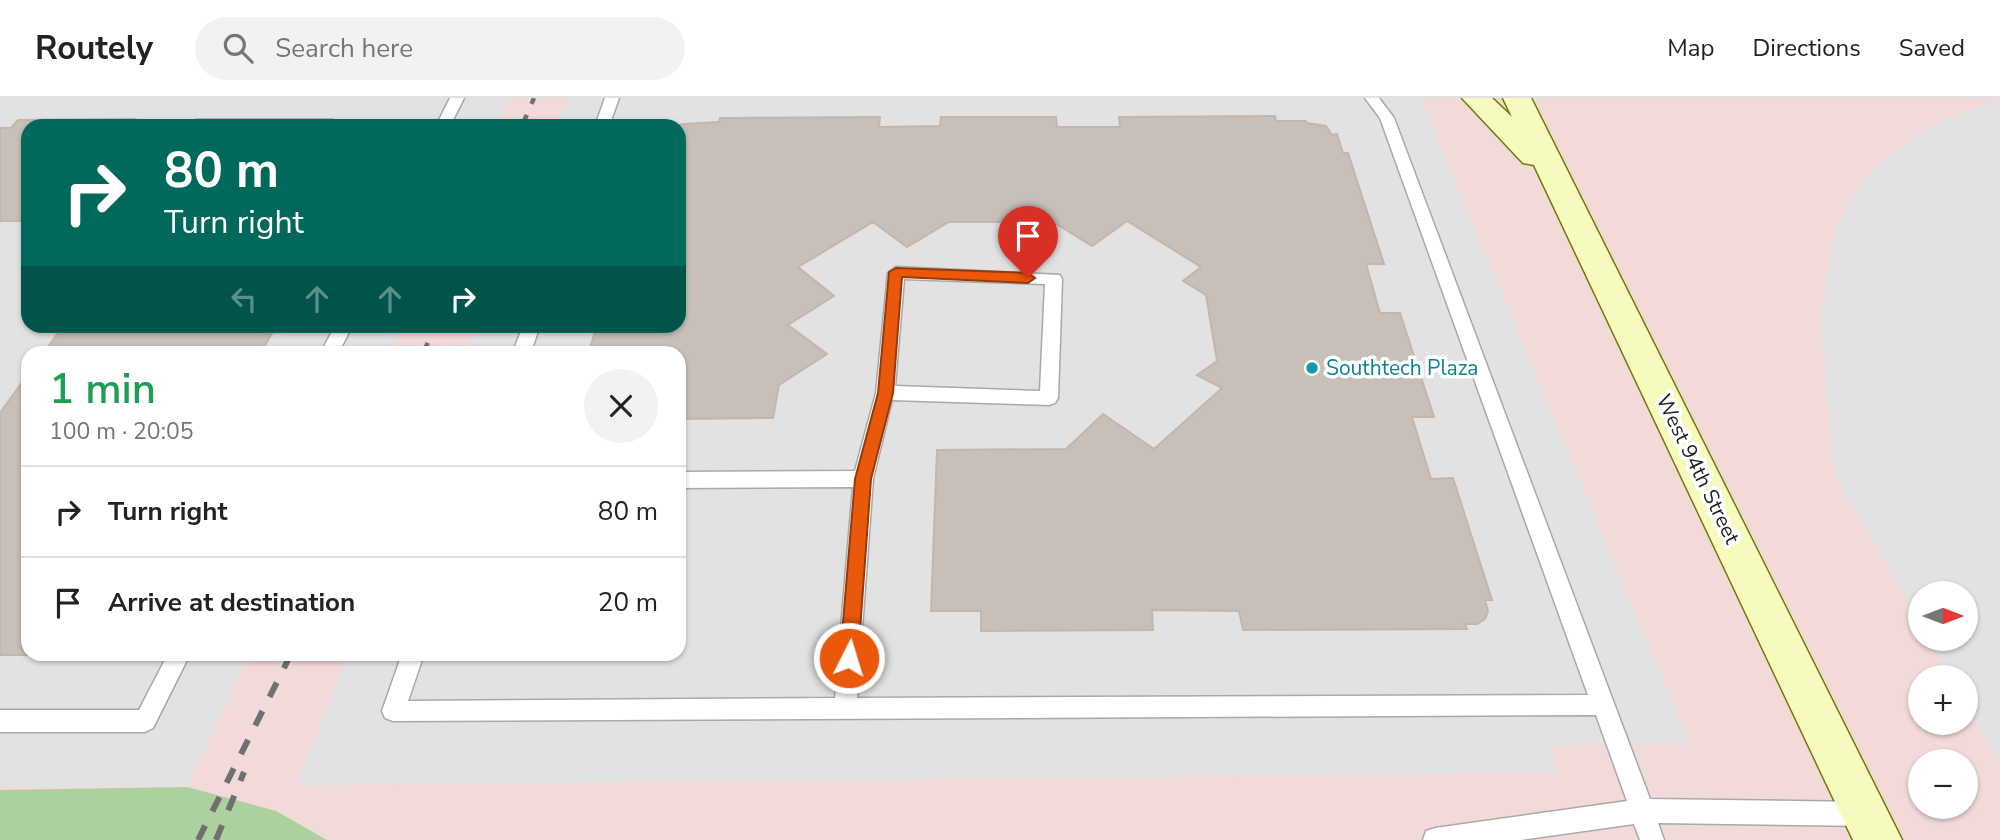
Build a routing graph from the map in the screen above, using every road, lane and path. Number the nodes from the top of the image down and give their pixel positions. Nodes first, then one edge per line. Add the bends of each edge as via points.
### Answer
1 (457, 98) edge
2 (612, 98) edge
3 (1372, 98) edge
4 (1476, 98) edge
5 (1517, 98) edge
6 (446, 119) edge
7 (604, 119) edge
8 (1556, 179) junction
9 (885, 393) junction
10 (863, 479) junction
11 (686, 480) edge
12 (175, 661) edge
13 (411, 661) edge
14 (1603, 705) junction
15 (845, 709) junction
16 (0, 721) edge
17 (1642, 811) junction
18 (1872, 827) edge
19 (1435, 840) edge
20 (1652, 840) edge

1 - 6 lane
2 - 7 lane
3 - 14 lane via 1387,118
4 - 8 street
5 - 8 street, West 94th Street
8 - 18 street, West 94th Street
9 - 9 lane via 896,272 1055,279 1049,398
9 - 10 lane
10 - 11 lane
10 - 15 lane
12 - 16 lane via 145,721
13 - 15 lane via 393,711
14 - 15 lane
14 - 17 lane
17 - 18 lane
17 - 19 lane
17 - 20 lane

